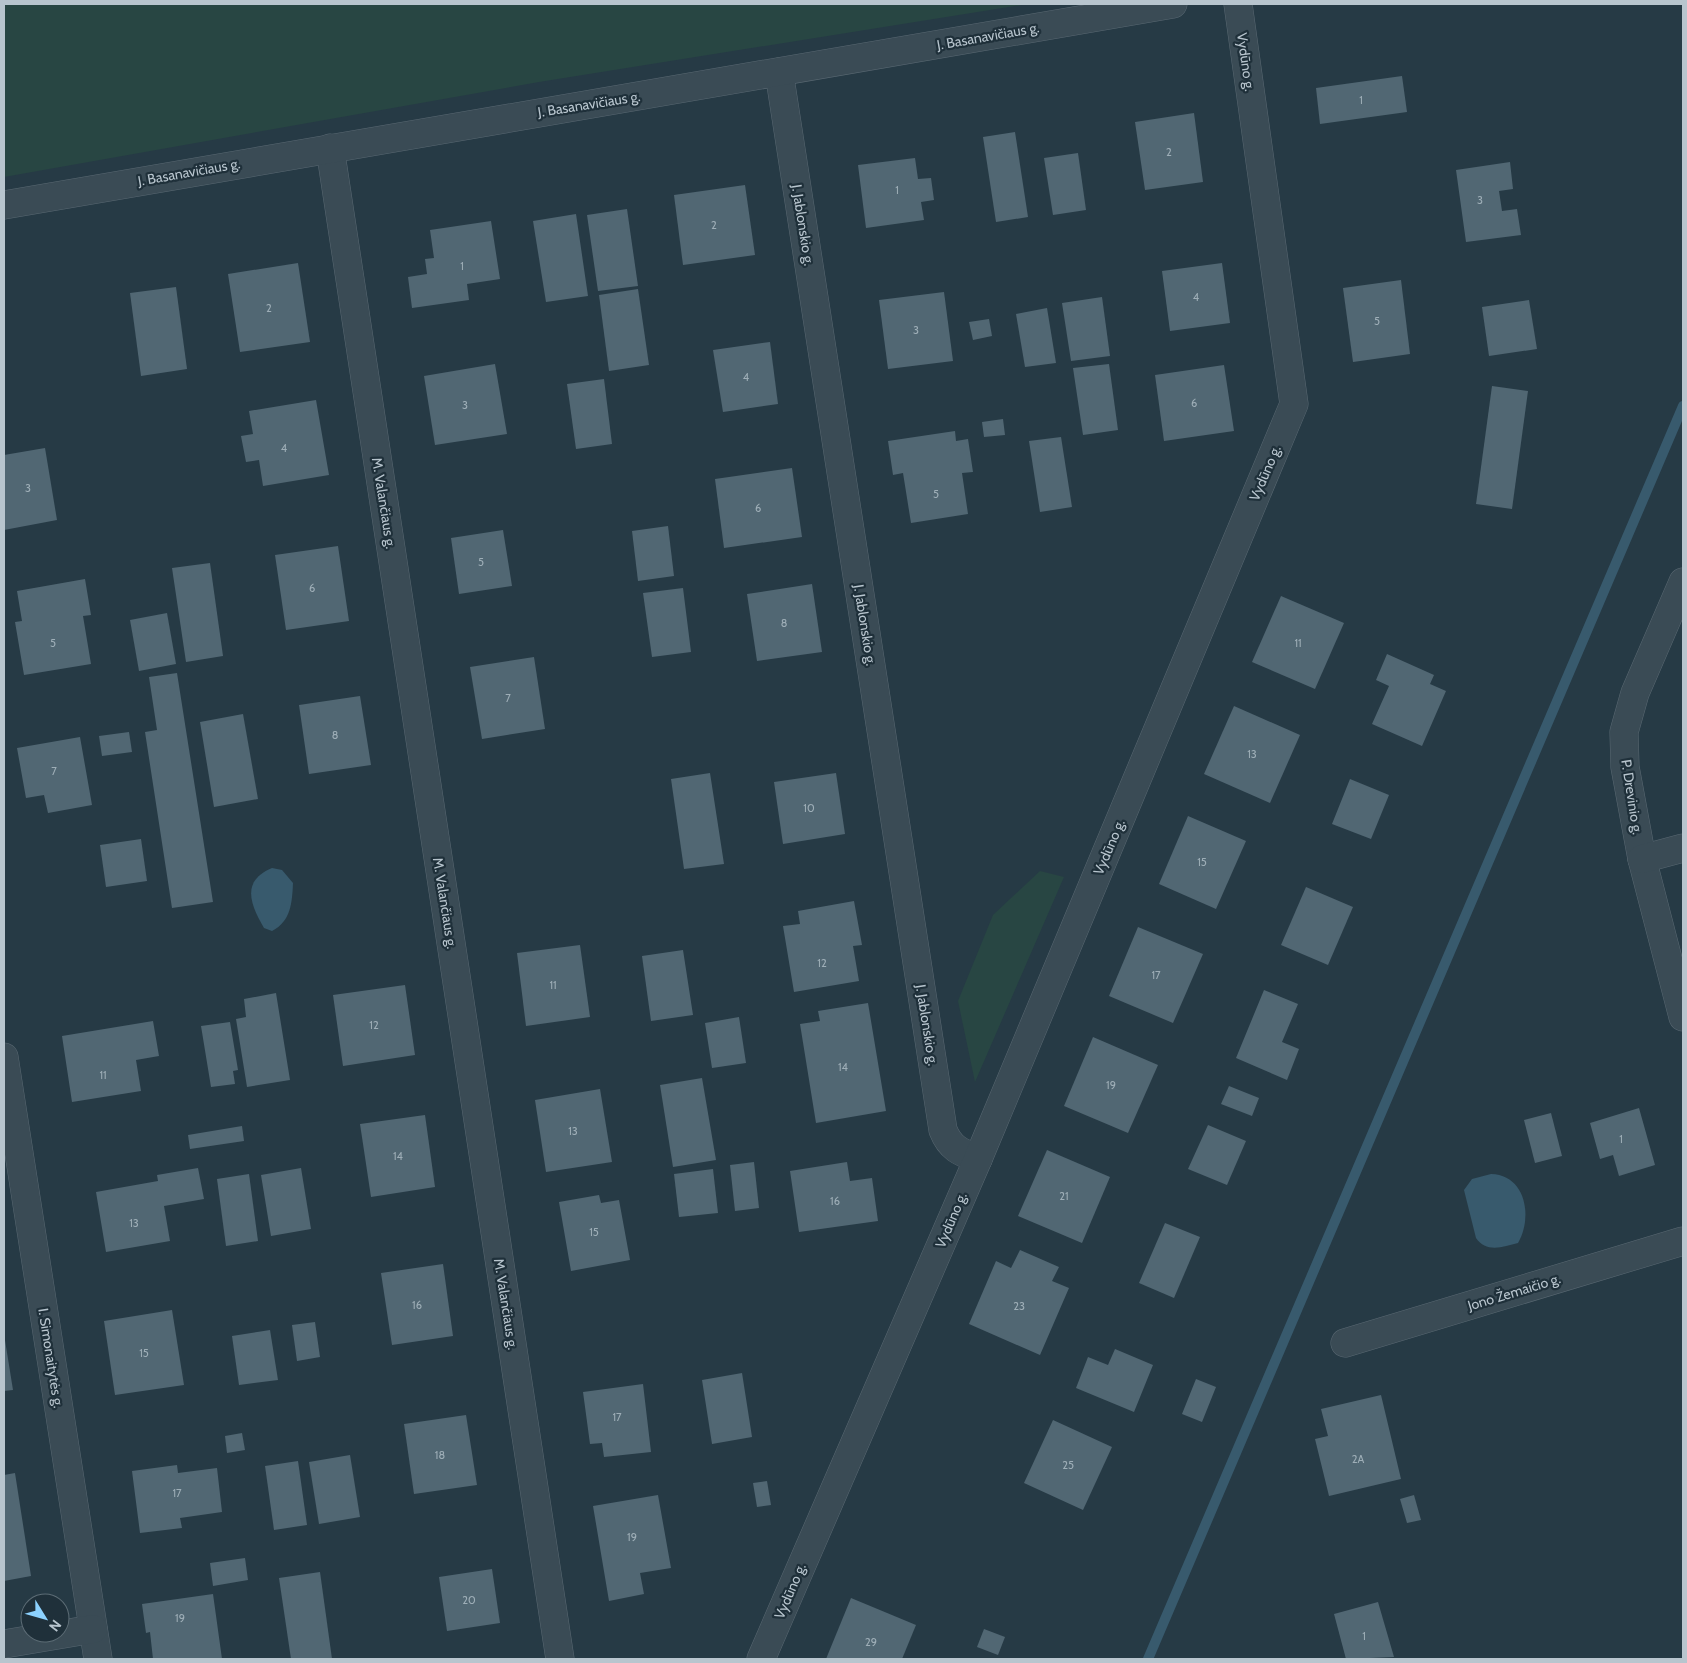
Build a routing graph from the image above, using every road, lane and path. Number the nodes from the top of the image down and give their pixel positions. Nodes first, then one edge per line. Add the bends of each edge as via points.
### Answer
1 (1173, 4) edge
2 (1238, 4) edge
3 (780, 72) junction
4 (330, 148) junction
5 (4, 205) edge
6 (1683, 582) edge
7 (1683, 848) edge
8 (1642, 859) junction
9 (1683, 1017) edge
10 (4, 1057) edge
11 (978, 1159) junction
12 (1683, 1241) edge
13 (1345, 1343) dead end
14 (93, 1629) junction
15 (4, 1644) edge
16 (98, 1659) edge
17 (560, 1659) edge
18 (761, 1659) edge

1 - 3 street, J. Basanavičiaus g.
2 - 11 street, Vydūno g. via 1294,404
3 - 4 street, J. Basanavičiaus g.
3 - 11 street, J. Jablonskio g. via 943,1130 949,1144
4 - 5 street, J. Basanavičiaus g.
4 - 17 street, M. Valančiaus g.
6 - 8 street, P. Drevinio g. via 1634,693 1624,732 1625,767
7 - 8 street
8 - 9 street, P. Drevinio g.
10 - 14 street, I. Simonaitytės g.
11 - 18 street, Vydūno g.
12 - 13 street, Jono Žemaičio g.
14 - 15 street
14 - 16 street, I. Simonaitytės g.

